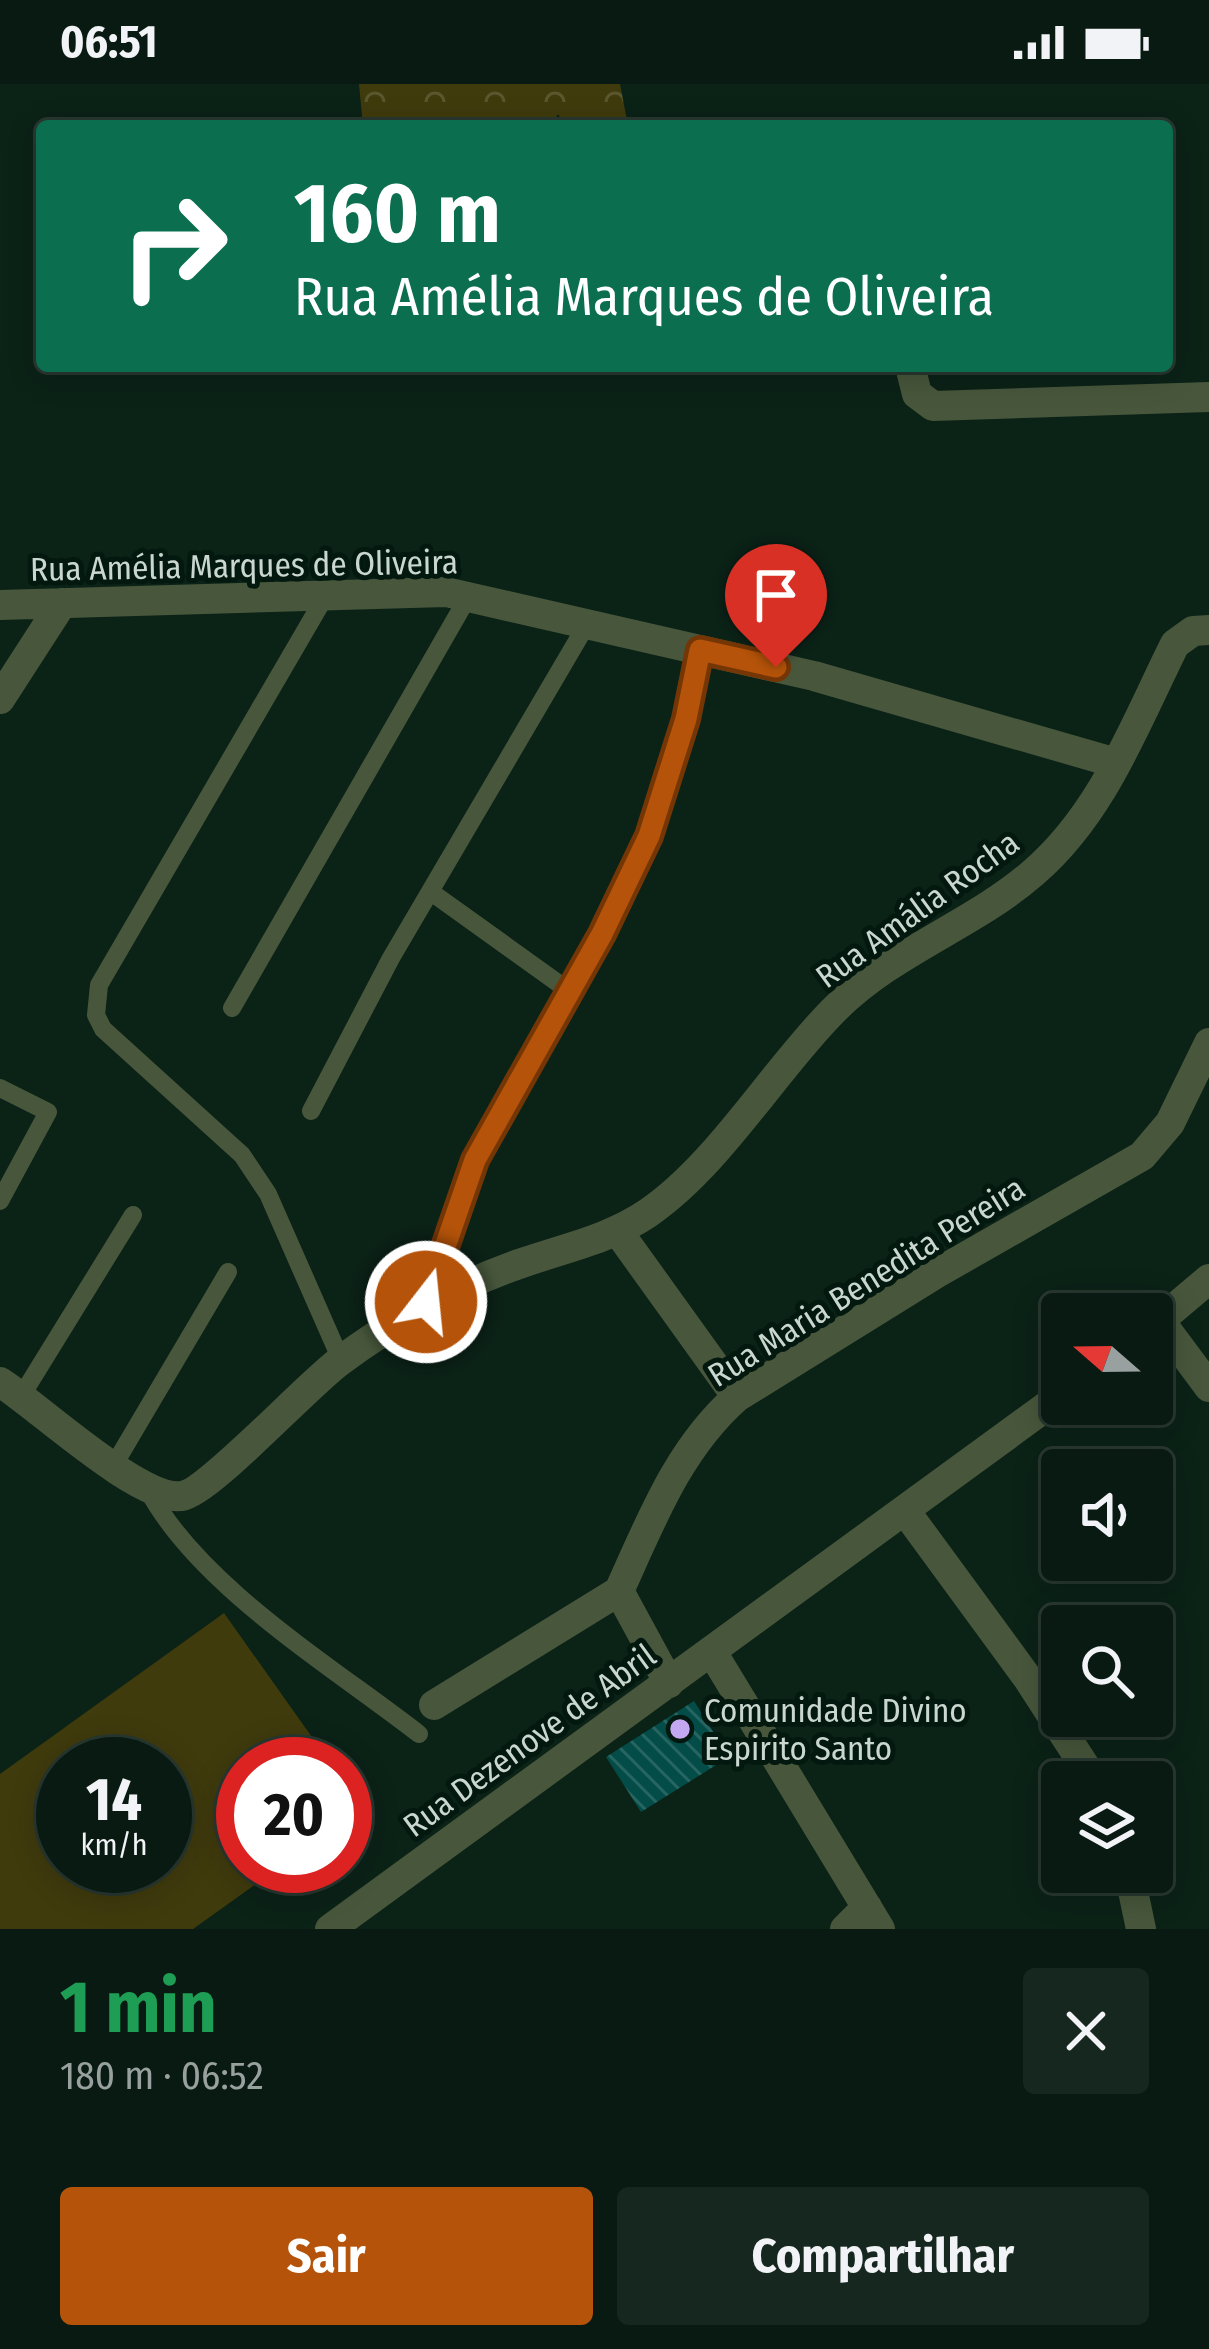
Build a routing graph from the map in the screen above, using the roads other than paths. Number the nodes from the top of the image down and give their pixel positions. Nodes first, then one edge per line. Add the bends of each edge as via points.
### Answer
1 (912, 372) edge
2 (1209, 397) edge
3 (326, 596) junction
4 (468, 597) junction
5 (62, 603) junction
6 (0, 605) edge
7 (587, 624) junction
8 (1209, 631) edge
9 (700, 650) junction
10 (0, 699) edge
11 (1116, 764) junction
12 (431, 892) junction
13 (569, 992) junction
14 (232, 1008) dead end
15 (1209, 1043) edge
16 (0, 1088) edge
17 (311, 1111) dead end
18 (0, 1201) edge
19 (133, 1215) dead end
20 (617, 1230) junction
21 (228, 1272) dead end
22 (1209, 1279) edge
23 (426, 1302) junction
24 (1173, 1310) edge
25 (1173, 1344) edge
26 (340, 1360) junction
27 (1209, 1387) edge
28 (11, 1389) edge
29 (737, 1397) junction
30 (1041, 1411) edge
31 (115, 1465) junction
32 (147, 1488) junction
33 (906, 1512) junction
34 (619, 1591) junction
35 (712, 1652) junction
36 (669, 1683) junction
37 (434, 1706) dead end
38 (419, 1734) dead end
39 (1081, 1761) edge
40 (1133, 1893) edge
41 (864, 1922) edge
42 (330, 1929) edge
43 (1141, 1929) edge

1 - 2 street via 917,394 933,406
3 - 4 street, Rua Amélia Marques de Oliveira
3 - 5 street, Rua Amélia Marques de Oliveira
3 - 26 lane via 99,985 96,1015 113,1041 242,1155 268,1194
4 - 7 street, Rua Amélia Marques de Oliveira
4 - 14 lane
5 - 6 street, Rua Amélia Marques de Oliveira
5 - 10 street
7 - 9 street, Rua Amélia Marques de Oliveira
7 - 12 lane
8 - 11 street, Rua Amália Rocha via 1175,644
9 - 11 street, Rua Amélia Marques de Oliveira
9 - 13 lane via 649,836
11 - 20 street, Rua Amália Rocha via 1068,840 1030,877 835,1008 687,1178
12 - 13 lane
12 - 17 lane
13 - 23 lane via 475,1160
15 - 29 street, Rua Maria Benedita Pereira via 1170,1123 1142,1156
16 - 18 lane via 48,1112
19 - 28 lane
20 - 23 street, Rua Amália Rocha
20 - 29 street
21 - 31 lane
22 - 24 street
23 - 26 street, Rua Amália Rocha
25 - 27 street
26 - 32 street, Rua Amália Rocha via 202,1487 183,1496
28 - 31 street
29 - 34 street, Rua Maria Benedita Pereira via 680,1462
30 - 33 street, Rua Dezenove de Abril
31 - 32 street
32 - 38 lane via 164,1520 234,1589
33 - 35 street, Rua Dezenove de Abril
33 - 39 street
34 - 36 street
34 - 37 street
35 - 36 street, Rua Dezenove de Abril
35 - 41 street
36 - 42 street, Rua Dezenove de Abril
40 - 43 street

